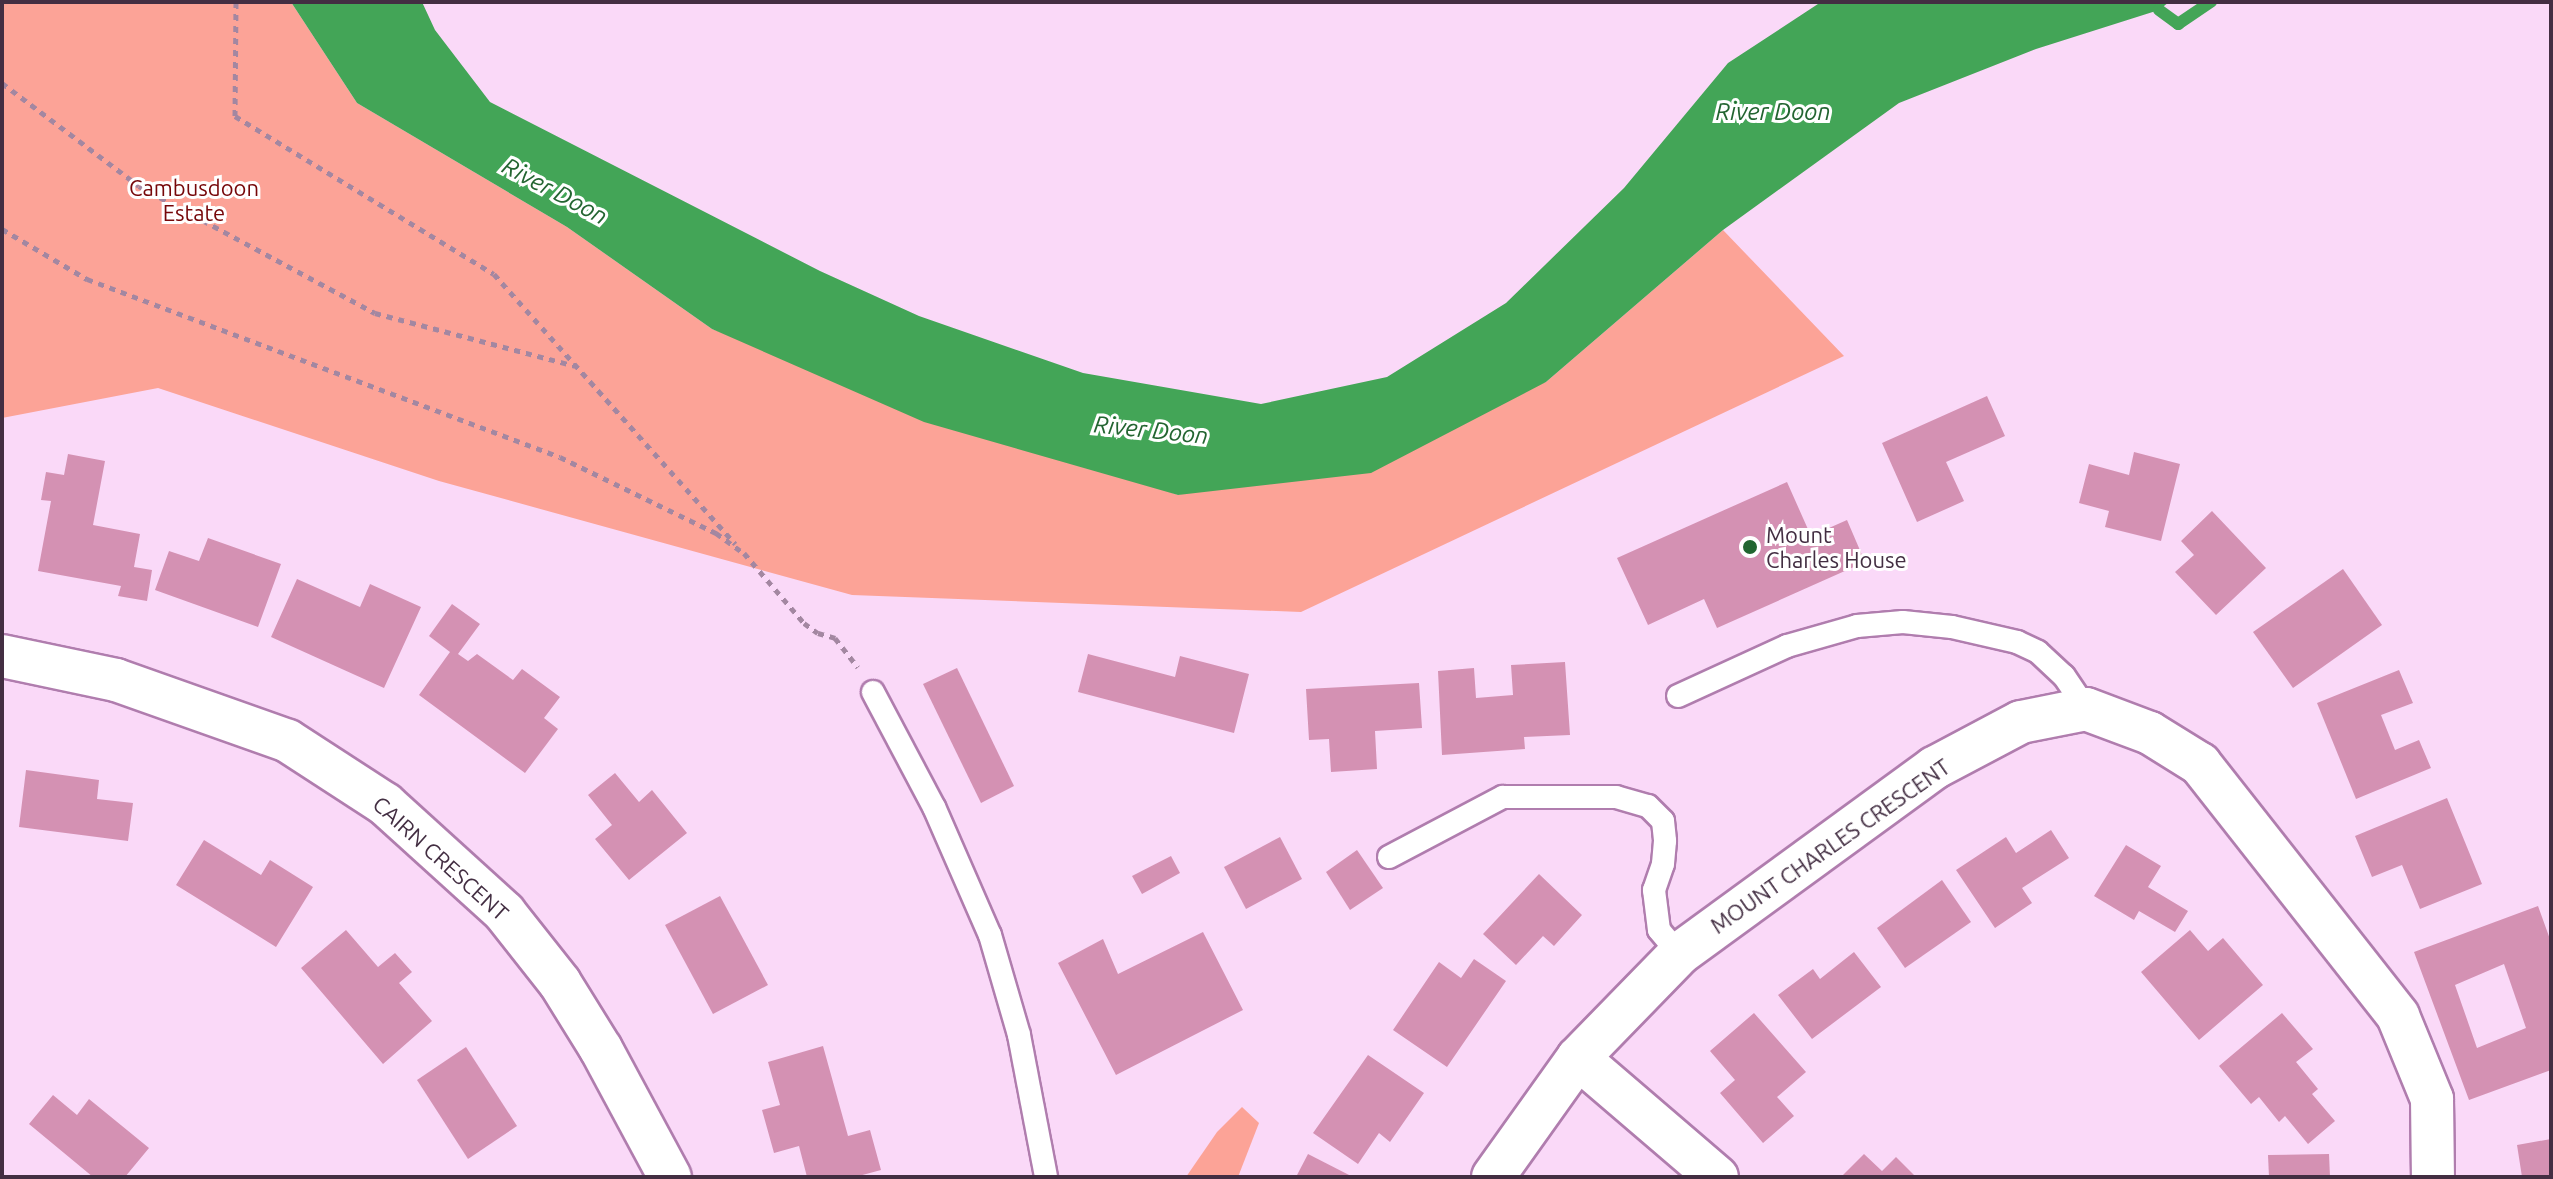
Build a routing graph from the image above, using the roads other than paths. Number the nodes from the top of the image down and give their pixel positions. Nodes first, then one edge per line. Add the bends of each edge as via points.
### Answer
1 (2, 656) edge
2 (873, 692) road end
3 (1678, 696) dead end
4 (2086, 709) junction
5 (1389, 857) dead end
6 (1679, 954) junction
7 (1578, 1058) junction
8 (670, 1177) edge
9 (1046, 1177) edge
10 (1493, 1177) edge
11 (1717, 1177) edge
12 (2433, 1177) edge

1 - 8 street, CAIRN CRESCENT via 116,680 288,741 385,804 504,912 560,983
2 - 9 lane via 934,807 990,935 1019,1035
3 - 4 lane via 1787,646 1857,626 1903,622 2017,642 2038,652 2064,676
4 - 6 street, MOUNT CHARLES CRESCENT via 2021,722 1934,768
4 - 12 street via 2150,733 2200,764 2398,1016 2432,1099
5 - 6 lane via 1503,797 1616,797 1648,806 1663,821 1665,841 1654,890 1659,930
6 - 7 street, MOUNT CHARLES CRESCENT
7 - 10 street, MOUNT CHARLES CRESCENT
7 - 11 street

